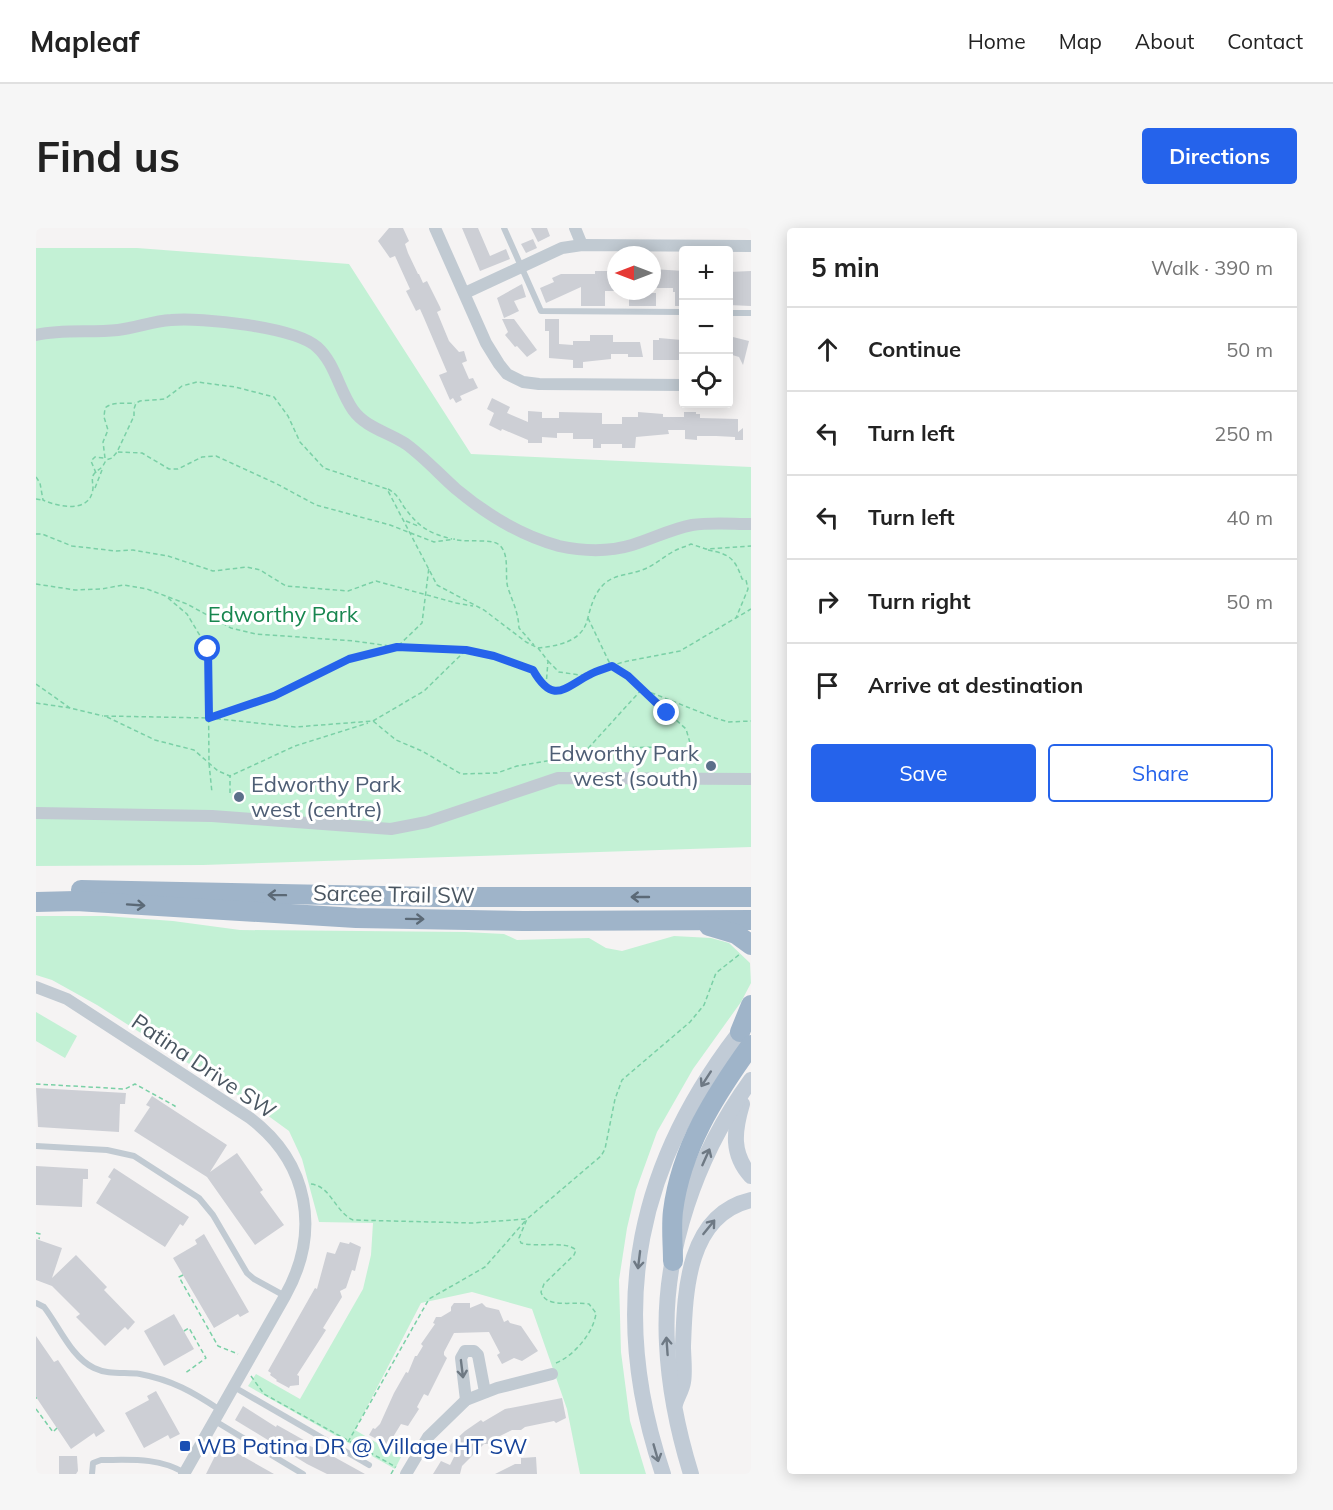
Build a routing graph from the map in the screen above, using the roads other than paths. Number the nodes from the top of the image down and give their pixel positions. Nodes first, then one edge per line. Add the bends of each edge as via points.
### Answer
1 (435, 228) edge
2 (504, 228) edge
3 (575, 228) edge
4 (582, 245) junction
5 (751, 246) edge
6 (520, 267) junction
7 (465, 293) junction
8 (679, 312) edge
9 (733, 313) edge
10 (751, 313) edge
11 (36, 335) edge
12 (679, 385) edge
13 (751, 524) edge
14 (751, 779) edge
15 (36, 813) edge
16 (751, 887) edge
17 (36, 890) edge
18 (699, 896) junction
19 (751, 897) edge
20 (36, 902) edge
21 (751, 920) edge
22 (695, 921) junction
23 (747, 948) edge
24 (36, 987) edge
25 (751, 1005) edge
26 (747, 1032) edge
27 (750, 1082) edge
28 (36, 1146) edge
29 (751, 1176) edge
30 (751, 1200) edge
31 (673, 1261) junction
32 (285, 1296) junction
33 (36, 1303) edge
34 (552, 1374) road end
35 (234, 1387) junction
36 (485, 1392) junction
37 (466, 1400) junction
38 (674, 1404) junction
39 (217, 1415) junction
40 (369, 1465) dead end
41 (401, 1470) edge
42 (184, 1473) edge
43 (92, 1474) edge
44 (303, 1474) edge
45 (663, 1474) edge
46 (691, 1474) edge

1 - 7 street
2 - 6 lane
3 - 4 street
4 - 5 street
4 - 6 street via 562,248
6 - 7 street
6 - 8 lane via 541,311
7 - 12 street via 486,344 499,364 507,374 523,382
9 - 10 lane
11 - 13 street via 199,320 300,336 317,347 353,410 370,427 404,443 499,520 560,546 612,549 693,525
14 - 15 street via 558,778 427,822 390,829 212,816
16 - 18 highway
18 -> 17 highway, Sarcee Trail SW via 425,897
18 - 19 highway, Sarcee Trail SW
20 -> 22 highway, Sarcee Trail SW via 356,918
21 - 22 highway, Sarcee Trail SW
22 - 23 highway via 736,934
24 - 32 street, Patina Drive SW via 67,999 250,1118 282,1149 299,1186 306,1236 298,1271
25 - 26 highway
26 - 31 highway via 687,1155 672,1213
26 -> 45 main road via 723,1052 672,1140 656,1181 641,1243 635,1305 639,1378
27 - 29 main road via 735,1127 735,1141 736,1152
31 -> 27 main road via 699,1173 716,1135
28 - 32 lane via 107,1150 134,1156 199,1198 247,1272
38 -> 30 main road via 683,1382 687,1302 698,1244 720,1214
38 -> 31 main road via 667,1344
32 - 35 street, Patina Drive SW
33 - 39 lane via 44,1307 78,1356 94,1368 174,1383 189,1389
34 - 36 street
35 - 39 street, Patina Drive SW
35 - 40 lane
36 - 37 street
36 -> 37 street via 478,1355 465,1351 461,1358
37 - 41 street
38 - 46 main road
39 - 42 street, Patina Drive SW
39 - 44 lane
42 - 43 lane via 171,1464 154,1461 100,1460 93,1464

